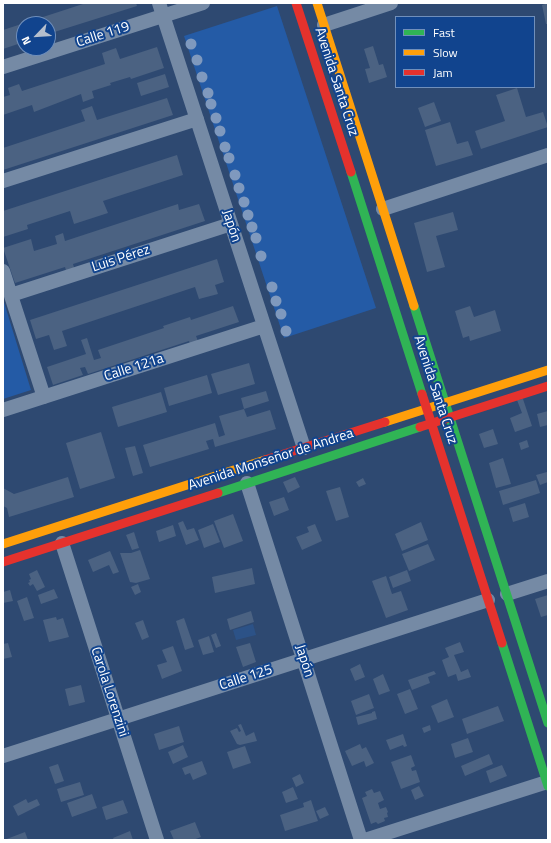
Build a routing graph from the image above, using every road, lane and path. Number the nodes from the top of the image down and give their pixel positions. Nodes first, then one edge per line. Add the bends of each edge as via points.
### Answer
1 (203, 3) edge
2 (296, 3) edge
3 (317, 3) edge
4 (390, 3) edge
5 (161, 9) edge
6 (324, 25) junction
7 (3, 67) edge
8 (197, 119) junction
9 (548, 155) edge
10 (3, 181) edge
11 (383, 209) junction
12 (231, 224) junction
13 (3, 271) edge
14 (11, 295) junction
15 (264, 326) junction
16 (548, 370) edge
17 (548, 386) edge
18 (44, 397) junction
19 (445, 403) junction
20 (427, 409) junction
21 (3, 410) edge
22 (449, 417) junction
23 (431, 423) junction
24 (304, 448) junction
25 (247, 483) junction
26 (62, 543) junction
27 (3, 544) edge
28 (3, 562) edge
29 (548, 581) edge
30 (507, 594) junction
31 (488, 600) junction
32 (303, 660) junction
33 (118, 719) junction
34 (548, 723) edge
35 (3, 756) edge
36 (547, 784) edge
37 (157, 840) edge
38 (361, 840) edge
39 (365, 840) edge

1 - 5 street, Calle 119
2 - 20 main road, Avenida Santa Cruz
3 - 6 main road, Avenida Santa Cruz
4 - 6 street
5 - 7 street, Calle 119
5 - 8 street, Japón
6 - 11 main road, Avenida Santa Cruz
8 - 10 street
8 - 12 street, Japón
9 - 11 street
11 - 19 main road, Avenida Santa Cruz
12 - 14 street, Luis Pérez
12 - 15 street, Japón
13 - 14 street
14 - 18 street
15 - 18 street, Calle 121a
15 - 24 street, Japón
16 - 19 main road, Avenida Monseñor de Andrea
17 - 22 main road, Avenida Monseñor de Andrea
18 - 21 street, Calle 121a
19 - 20 main road, Avenida Monseñor de Andrea
19 - 22 main road, Avenida Santa Cruz
20 - 23 main road, Avenida Santa Cruz
20 - 24 main road, Avenida Monseñor de Andrea
22 - 23 main road, Avenida Monseñor de Andrea
22 - 30 main road, Avenida Santa Cruz
23 - 25 main road, Avenida Monseñor de Andrea
23 - 31 main road, Avenida Santa Cruz
24 - 27 main road, Avenida Monseñor de Andrea
25 - 26 main road, Avenida Monseñor de Andrea
25 - 32 street, Japón
26 - 28 main road, Avenida Monseñor de Andrea
26 - 33 street, Carola Lorenzini
29 - 30 street
30 - 34 main road, Avenida Santa Cruz
31 - 32 street, Calle 125
31 - 36 main road, Avenida Santa Cruz
32 - 33 street, Calle 125
32 - 38 street, Japón
33 - 35 street, Calle 125
33 - 37 street, Carola Lorenzini
36 - 39 street

